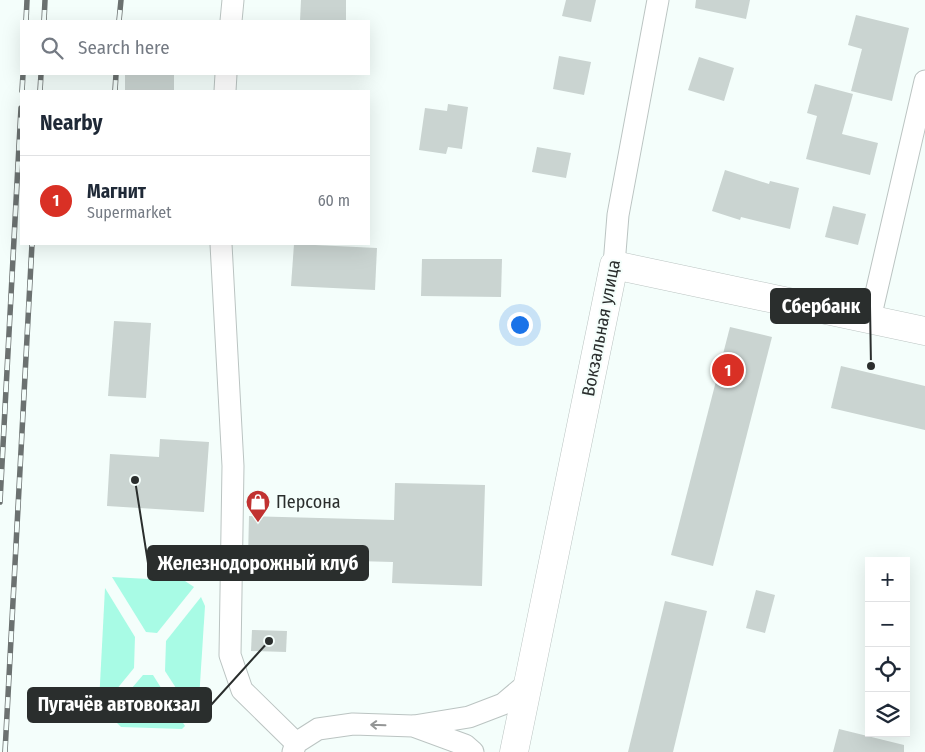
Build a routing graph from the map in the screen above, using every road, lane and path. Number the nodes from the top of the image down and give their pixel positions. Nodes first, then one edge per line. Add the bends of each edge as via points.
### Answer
1 (233, 0) edge
2 (658, 0) edge
3 (231, 20) edge
4 (226, 75) edge
5 (925, 81) edge
6 (225, 90) edge
7 (221, 245) edge
8 (614, 265) junction
9 (870, 319) junction
10 (925, 331) edge
11 (528, 683) junction
12 (414, 726) junction
13 (295, 748) edge
14 (474, 752) edge
15 (514, 752) edge

1 - 3 street
2 - 8 street, Вокзальная улица via 618,215
4 - 6 street
5 - 9 street
7 - 13 street via 234,466 230,655 242,690
8 - 9 street
8 - 11 street, Вокзальная улица
9 - 10 street
11 - 12 street via 503,704 470,717
11 - 15 street
12 -> 13 street via 353,724 318,730
12 - 14 street via 465,745

